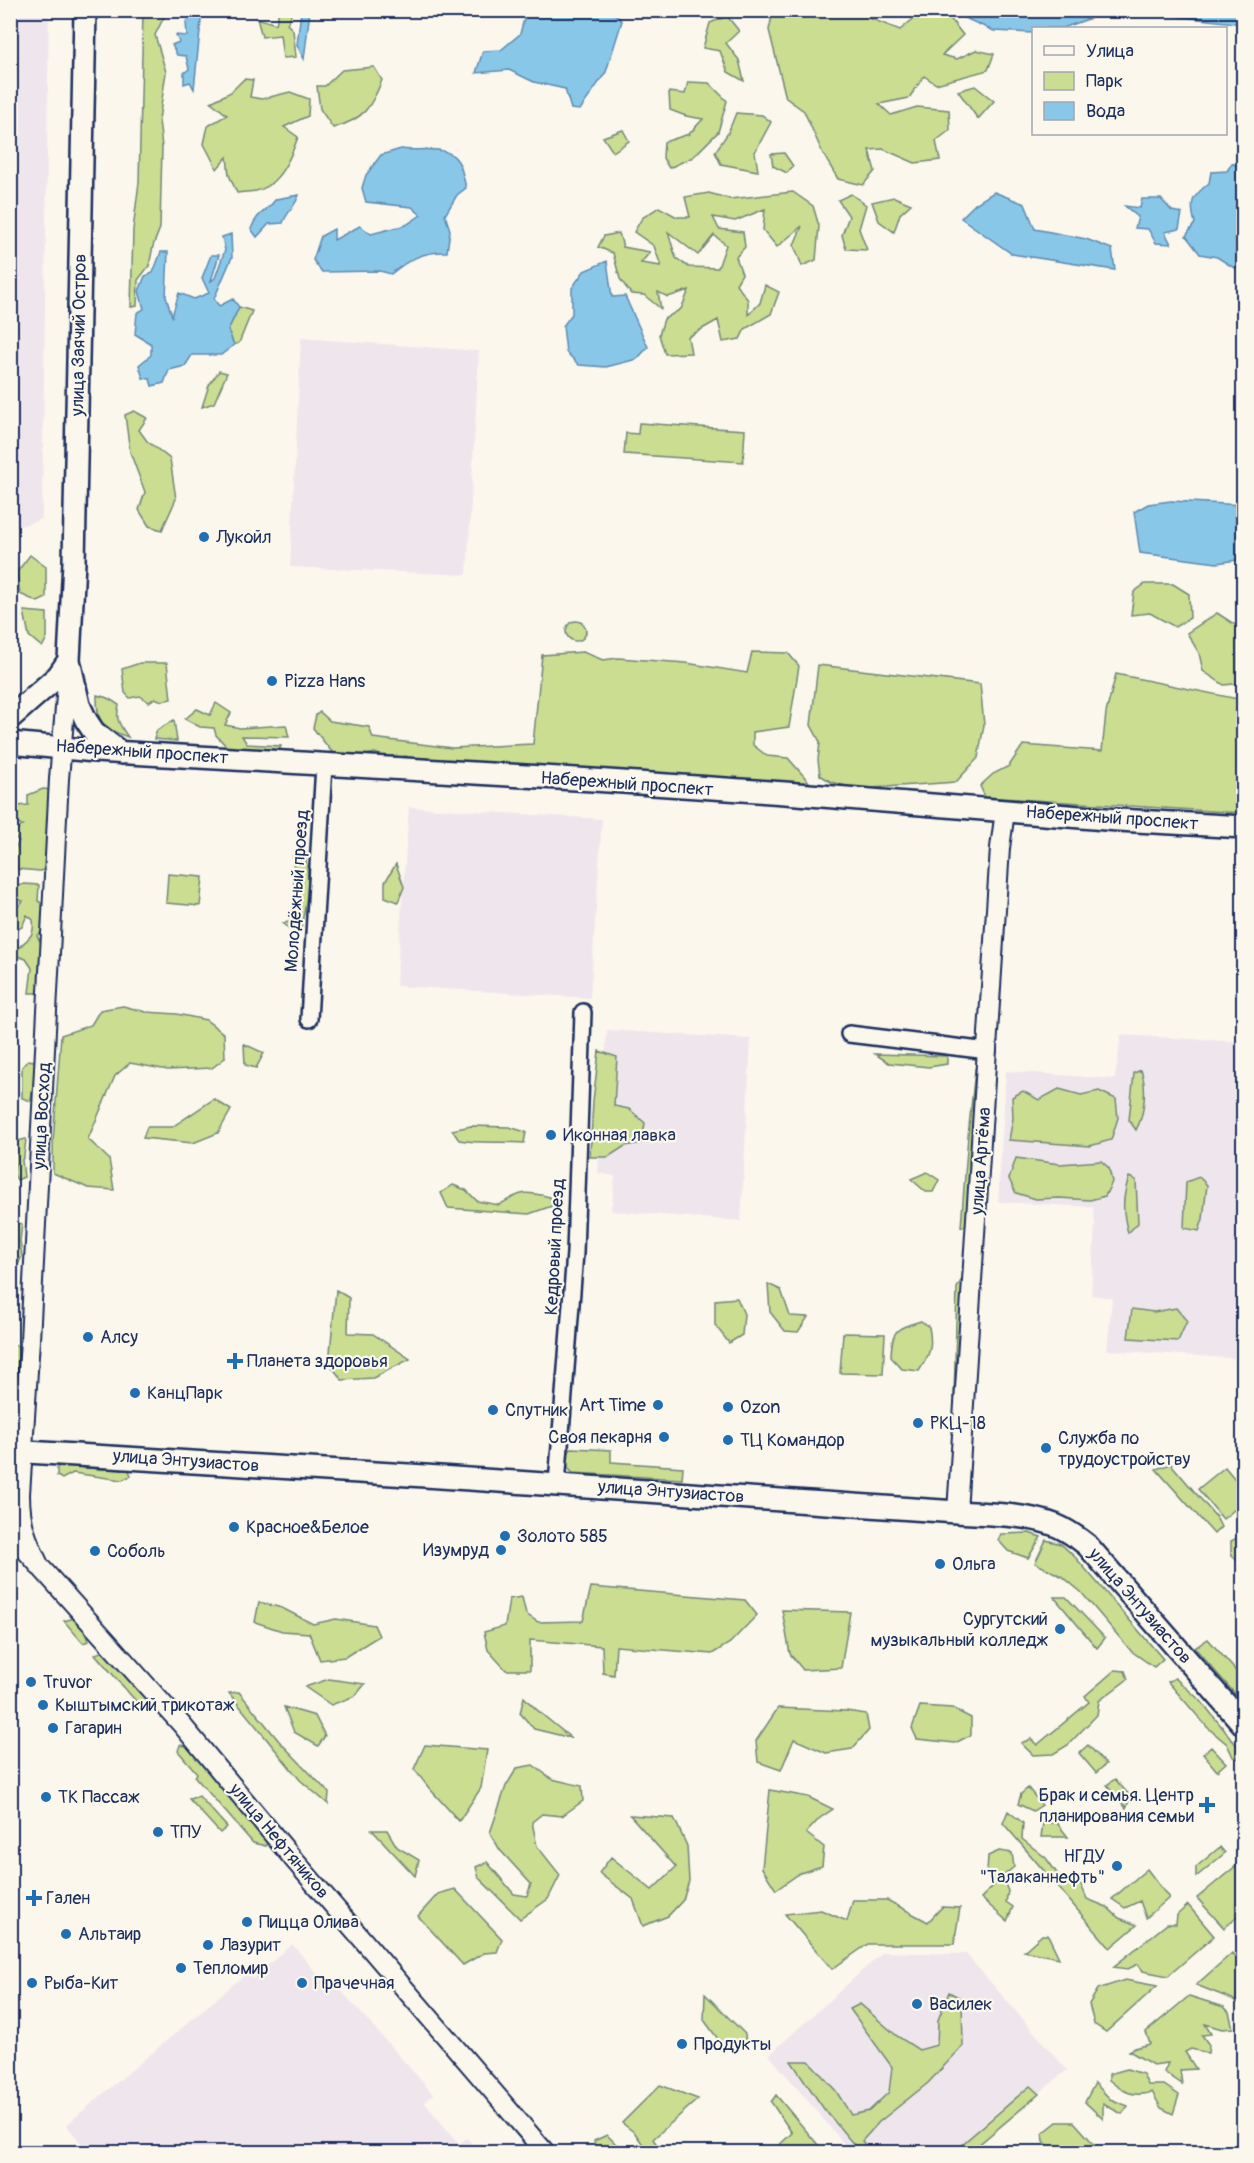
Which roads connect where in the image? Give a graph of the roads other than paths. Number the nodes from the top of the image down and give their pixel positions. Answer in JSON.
{"nodes":[{"id":1,"x":85,"y":10,"type":"edge"},
{"id":2,"x":69,"y":660,"type":"junction"},
{"id":3,"x":10,"y":718,"type":"edge"},
{"id":4,"x":10,"y":743,"type":"edge"},
{"id":5,"x":62,"y":747,"type":"junction"},
{"id":6,"x":122,"y":753,"type":"junction"},
{"id":7,"x":324,"y":765,"type":"junction"},
{"id":8,"x":1005,"y":811,"type":"junction"},
{"id":9,"x":1244,"y":827,"type":"edge"},
{"id":10,"x":583,"y":1011,"type":"dead end"},
{"id":11,"x":309,"y":1019,"type":"dead end"},
{"id":12,"x":849,"y":1034,"type":"dead end"},
{"id":13,"x":988,"y":1051,"type":"junction"},
{"id":14,"x":17,"y":1451,"type":"edge"},
{"id":15,"x":557,"y":1485,"type":"junction"},
{"id":16,"x":957,"y":1512,"type":"junction"},
{"id":17,"x":10,"y":1533,"type":"edge"},
{"id":18,"x":40,"y":1568,"type":"junction"},
{"id":19,"x":1244,"y":1725,"type":"edge"},
{"id":20,"x":545,"y":2152,"type":"edge"}],
"edges":[{"from":1,"to":2,"type":"main road","name":"улица Заячий Остров"},
{"from":2,"to":3,"type":"main road"},
{"from":2,"to":5,"type":"street","name":"улица Восход"},
{"from":2,"to":6,"type":"main road","name":"улица Заячий Остров"},
{"from":4,"to":5,"type":"main road","name":"Набережный проспект"},
{"from":5,"to":6,"type":"main road","name":"Набережный проспект"},
{"from":5,"to":14,"type":"street","name":"улица Восход"},
{"from":6,"to":7,"type":"main road","name":"Набережный проспект"},
{"from":7,"to":8,"type":"main road","name":"Набережный проспект"},
{"from":7,"to":11,"type":"street","name":"Молодёжный проезд"},
{"from":8,"to":9,"type":"main road","name":"Набережный проспект"},
{"from":8,"to":13,"type":"street","name":"улица Артёма"},
{"from":10,"to":15,"type":"street","name":"Кедровый проезд"},
{"from":12,"to":13,"type":"street"},
{"from":13,"to":16,"type":"street","name":"улица Артёма"},
{"from":14,"to":15,"type":"main road","name":"улица Энтузиастов"},
{"from":14,"to":18,"type":"street","name":"улица Восход"},
{"from":15,"to":16,"type":"main road","name":"улица Энтузиастов"},
{"from":16,"to":19,"type":"main road","name":"улица Энтузиастов"},
{"from":17,"to":18,"type":"street","name":"улица Нефтяников"},
{"from":18,"to":20,"type":"street","name":"улица Нефтяников"}]}
